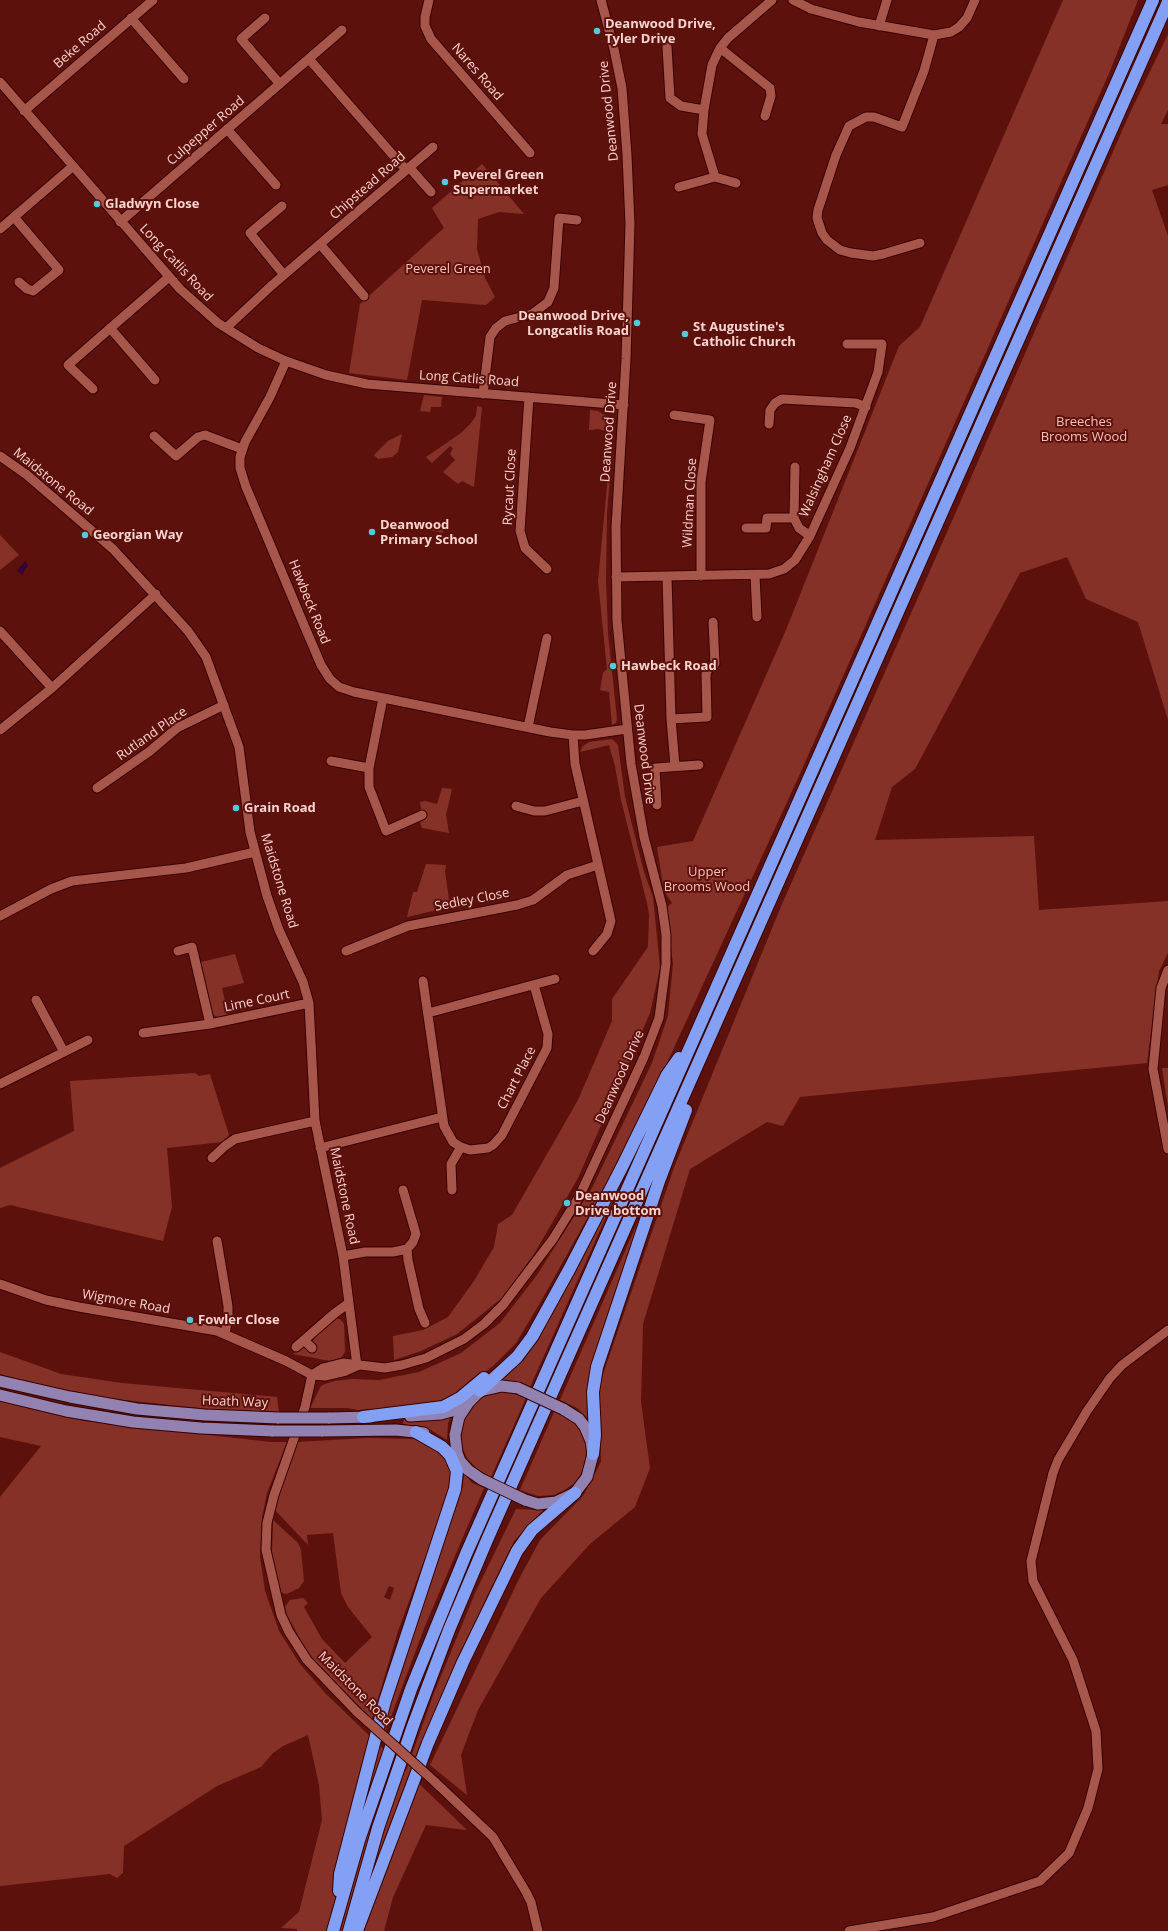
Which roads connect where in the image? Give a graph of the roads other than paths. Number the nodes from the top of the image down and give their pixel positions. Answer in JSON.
{"nodes":[{"id":1,"x":153,"y":0,"type":"edge"},
{"id":2,"x":428,"y":0,"type":"edge"},
{"id":3,"x":601,"y":0,"type":"edge"},
{"id":4,"x":772,"y":0,"type":"edge"},
{"id":5,"x":793,"y":0,"type":"edge"},
{"id":6,"x":887,"y":0,"type":"edge"},
{"id":7,"x":975,"y":0,"type":"edge"},
{"id":8,"x":1153,"y":0,"type":"edge"},
{"id":9,"x":1168,"y":2,"type":"edge"},
{"id":10,"x":132,"y":18,"type":"junction"},
{"id":11,"x":265,"y":18,"type":"dead end"},
{"id":12,"x":879,"y":26,"type":"junction"},
{"id":13,"x":342,"y":30,"type":"dead end"},
{"id":14,"x":934,"y":35,"type":"junction"},
{"id":15,"x":667,"y":47,"type":"dead end"},
{"id":16,"x":720,"y":48,"type":"junction"},
{"id":17,"x":309,"y":59,"type":"junction"},
{"id":18,"x":184,"y":79,"type":"dead end"},
{"id":19,"x":0,"y":82,"type":"edge"},
{"id":20,"x":280,"y":84,"type":"junction"},
{"id":21,"x":704,"y":110,"type":"junction"},
{"id":22,"x":24,"y":111,"type":"junction"},
{"id":23,"x":765,"y":116,"type":"dead end"},
{"id":24,"x":227,"y":129,"type":"junction"},
{"id":25,"x":433,"y":147,"type":"dead end"},
{"id":26,"x":530,"y":153,"type":"dead end"},
{"id":27,"x":72,"y":167,"type":"junction"},
{"id":28,"x":407,"y":169,"type":"junction"},
{"id":29,"x":715,"y":177,"type":"junction"},
{"id":30,"x":736,"y":183,"type":"dead end"},
{"id":31,"x":276,"y":185,"type":"dead end"},
{"id":32,"x":679,"y":188,"type":"dead end"},
{"id":33,"x":431,"y":192,"type":"dead end"},
{"id":34,"x":282,"y":206,"type":"dead end"},
{"id":35,"x":14,"y":216,"type":"junction"},
{"id":36,"x":577,"y":220,"type":"dead end"},
{"id":37,"x":120,"y":222,"type":"junction"},
{"id":38,"x":0,"y":229,"type":"edge"},
{"id":39,"x":920,"y":243,"type":"dead end"},
{"id":40,"x":320,"y":244,"type":"junction"},
{"id":41,"x":284,"y":275,"type":"junction"},
{"id":42,"x":169,"y":277,"type":"junction"},
{"id":43,"x":19,"y":282,"type":"dead end"},
{"id":44,"x":364,"y":296,"type":"dead end"},
{"id":45,"x":110,"y":328,"type":"junction"},
{"id":46,"x":226,"y":328,"type":"junction"},
{"id":47,"x":847,"y":344,"type":"dead end"},
{"id":48,"x":286,"y":361,"type":"junction"},
{"id":49,"x":156,"y":380,"type":"dead end"},
{"id":50,"x":93,"y":390,"type":"dead end"},
{"id":51,"x":483,"y":394,"type":"junction"},
{"id":52,"x":529,"y":397,"type":"junction"},
{"id":53,"x":624,"y":405,"type":"junction"},
{"id":54,"x":866,"y":406,"type":"junction"},
{"id":55,"x":674,"y":415,"type":"dead end"},
{"id":56,"x":769,"y":424,"type":"dead end"},
{"id":57,"x":154,"y":436,"type":"dead end"},
{"id":58,"x":242,"y":449,"type":"junction"},
{"id":59,"x":0,"y":456,"type":"edge"},
{"id":60,"x":795,"y":467,"type":"dead end"},
{"id":61,"x":794,"y":518,"type":"junction"},
{"id":62,"x":746,"y":528,"type":"dead end"},
{"id":63,"x":810,"y":536,"type":"junction"},
{"id":64,"x":547,"y":569,"type":"dead end"},
{"id":65,"x":755,"y":574,"type":"junction"},
{"id":66,"x":702,"y":576,"type":"junction"},
{"id":67,"x":616,"y":577,"type":"junction"},
{"id":68,"x":667,"y":577,"type":"junction"},
{"id":69,"x":156,"y":594,"type":"junction"},
{"id":70,"x":757,"y":617,"type":"dead end"},
{"id":71,"x":713,"y":622,"type":"dead end"},
{"id":72,"x":0,"y":631,"type":"edge"},
{"id":73,"x":547,"y":638,"type":"dead end"},
{"id":74,"x":52,"y":688,"type":"junction"},
{"id":75,"x":383,"y":698,"type":"junction"},
{"id":76,"x":224,"y":705,"type":"junction"},
{"id":77,"x":671,"y":719,"type":"junction"},
{"id":78,"x":528,"y":727,"type":"junction"},
{"id":79,"x":627,"y":729,"type":"junction"},
{"id":80,"x":0,"y":730,"type":"edge"},
{"id":81,"x":573,"y":735,"type":"junction"},
{"id":82,"x":331,"y":761,"type":"dead end"},
{"id":83,"x":699,"y":765,"type":"dead end"},
{"id":84,"x":675,"y":766,"type":"junction"},
{"id":85,"x":369,"y":768,"type":"junction"},
{"id":86,"x":96,"y":788,"type":"dead end"},
{"id":87,"x":583,"y":801,"type":"junction"},
{"id":88,"x":656,"y":804,"type":"dead end"},
{"id":89,"x":516,"y":806,"type":"dead end"},
{"id":90,"x":422,"y":815,"type":"dead end"},
{"id":91,"x":255,"y":852,"type":"junction"},
{"id":92,"x":598,"y":866,"type":"junction"},
{"id":93,"x":0,"y":916,"type":"edge"},
{"id":94,"x":178,"y":951,"type":"dead end"},
{"id":95,"x":346,"y":951,"type":"dead end"},
{"id":96,"x":593,"y":951,"type":"dead end"},
{"id":97,"x":1168,"y":970,"type":"edge"},
{"id":98,"x":555,"y":979,"type":"dead end"},
{"id":99,"x":423,"y":980,"type":"dead end"},
{"id":100,"x":534,"y":985,"type":"junction"},
{"id":101,"x":36,"y":1000,"type":"dead end"},
{"id":102,"x":309,"y":1003,"type":"junction"},
{"id":103,"x":428,"y":1013,"type":"junction"},
{"id":104,"x":210,"y":1024,"type":"junction"},
{"id":105,"x":143,"y":1033,"type":"dead end"},
{"id":106,"x":694,"y":1038,"type":"junction"},
{"id":107,"x":88,"y":1040,"type":"dead end"},
{"id":108,"x":64,"y":1052,"type":"junction"},
{"id":109,"x":693,"y":1076,"type":"junction"},
{"id":110,"x":0,"y":1084,"type":"edge"},
{"id":111,"x":442,"y":1118,"type":"junction"},
{"id":112,"x":315,"y":1121,"type":"junction"},
{"id":113,"x":461,"y":1147,"type":"junction"},
{"id":114,"x":320,"y":1148,"type":"junction"},
{"id":115,"x":1168,"y":1149,"type":"edge"},
{"id":116,"x":212,"y":1158,"type":"dead end"},
{"id":117,"x":403,"y":1190,"type":"dead end"},
{"id":118,"x":452,"y":1190,"type":"dead end"},
{"id":119,"x":217,"y":1241,"type":"dead end"},
{"id":120,"x":407,"y":1249,"type":"junction"},
{"id":121,"x":343,"y":1256,"type":"junction"},
{"id":122,"x":0,"y":1284,"type":"edge"},
{"id":123,"x":349,"y":1303,"type":"junction"},
{"id":124,"x":549,"y":1306,"type":"junction"},
{"id":125,"x":425,"y":1323,"type":"dead end"},
{"id":126,"x":1168,"y":1330,"type":"edge"},
{"id":127,"x":225,"y":1333,"type":"junction"},
{"id":128,"x":304,"y":1340,"type":"junction"},
{"id":129,"x":296,"y":1347,"type":"dead end"},
{"id":130,"x":312,"y":1348,"type":"dead end"},
{"id":131,"x":357,"y":1366,"type":"junction"},
{"id":132,"x":312,"y":1376,"type":"junction"},
{"id":133,"x":0,"y":1380,"type":"edge"},
{"id":134,"x":480,"y":1391,"type":"junction"},
{"id":135,"x":0,"y":1395,"type":"edge"},
{"id":136,"x":469,"y":1402,"type":"junction"},
{"id":137,"x":363,"y":1417,"type":"junction"},
{"id":138,"x":416,"y":1432,"type":"junction"},
{"id":139,"x":593,"y":1454,"type":"junction"},
{"id":140,"x":459,"y":1457,"type":"junction"},
{"id":141,"x":575,"y":1493,"type":"junction"},
{"id":142,"x":451,"y":1502,"type":"junction"},
{"id":143,"x":372,"y":1891,"type":"junction"},
{"id":144,"x":339,"y":1909,"type":"junction"},
{"id":145,"x":333,"y":1931,"type":"edge"},
{"id":146,"x":349,"y":1931,"type":"edge"},
{"id":147,"x":357,"y":1931,"type":"edge"},
{"id":148,"x":362,"y":1931,"type":"edge"},
{"id":149,"x":538,"y":1931,"type":"edge"},
{"id":150,"x":849,"y":1931,"type":"edge"}],
"edges":[{"from":1,"to":10,"type":"street","name":"Beke Road"},
{"from":2,"to":26,"type":"street","name":"Nares Road"},
{"from":3,"to":53,"type":"street","name":"Deanwood Drive"},
{"from":4,"to":16,"type":"street"},
{"from":5,"to":12,"type":"street"},
{"from":6,"to":12,"type":"street"},
{"from":7,"to":14,"type":"street"},
{"from":8,"to":106,"type":"highway"},
{"from":9,"to":109,"type":"highway"},
{"from":10,"to":18,"type":"street"},
{"from":10,"to":22,"type":"street","name":"Beke Road"},
{"from":11,"to":20,"type":"street"},
{"from":12,"to":14,"type":"street"},
{"from":13,"to":17,"type":"street","name":"Culpepper Road"},
{"from":14,"to":39,"type":"street"},
{"from":15,"to":21,"type":"street"},
{"from":16,"to":21,"type":"street"},
{"from":16,"to":23,"type":"street"},
{"from":17,"to":20,"type":"street","name":"Culpepper Road"},
{"from":17,"to":28,"type":"street"},
{"from":19,"to":22,"type":"street","name":"Long Catlis Road"},
{"from":20,"to":24,"type":"street","name":"Culpepper Road"},
{"from":21,"to":29,"type":"street"},
{"from":22,"to":27,"type":"street","name":"Long Catlis Road"},
{"from":24,"to":31,"type":"street"},
{"from":24,"to":37,"type":"street","name":"Culpepper Road"},
{"from":25,"to":28,"type":"street","name":"Chipstead Road"},
{"from":27,"to":35,"type":"street"},
{"from":27,"to":37,"type":"street","name":"Long Catlis Road"},
{"from":28,"to":33,"type":"street"},
{"from":28,"to":40,"type":"street","name":"Chipstead Road"},
{"from":29,"to":30,"type":"street"},
{"from":29,"to":32,"type":"street"},
{"from":34,"to":41,"type":"street"},
{"from":35,"to":38,"type":"street"},
{"from":35,"to":43,"type":"street"},
{"from":36,"to":51,"type":"street"},
{"from":37,"to":42,"type":"street","name":"Long Catlis Road"},
{"from":40,"to":41,"type":"street","name":"Chipstead Road"},
{"from":40,"to":44,"type":"street"},
{"from":41,"to":46,"type":"street","name":"Chipstead Road"},
{"from":42,"to":45,"type":"street"},
{"from":42,"to":46,"type":"street","name":"Long Catlis Road"},
{"from":45,"to":49,"type":"street"},
{"from":45,"to":50,"type":"street"},
{"from":46,"to":48,"type":"street","name":"Long Catlis Road"},
{"from":47,"to":54,"type":"street","name":"Walsingham Close"},
{"from":48,"to":51,"type":"street","name":"Long Catlis Road"},
{"from":48,"to":58,"type":"street","name":"Hawbeck Road"},
{"from":51,"to":52,"type":"street","name":"Long Catlis Road"},
{"from":52,"to":53,"type":"street","name":"Long Catlis Road"},
{"from":52,"to":64,"type":"street","name":"Rycaut Close"},
{"from":53,"to":67,"type":"street","name":"Deanwood Drive"},
{"from":54,"to":56,"type":"street","name":"Walsingham Close"},
{"from":54,"to":63,"type":"street","name":"Walsingham Close"},
{"from":55,"to":66,"type":"street","name":"Wildman Close"},
{"from":57,"to":58,"type":"street"},
{"from":58,"to":75,"type":"street","name":"Hawbeck Road"},
{"from":59,"to":69,"type":"street","name":"Maidstone Road"},
{"from":60,"to":61,"type":"street","name":"Walsingham Close"},
{"from":61,"to":62,"type":"street","name":"Walsingham Close"},
{"from":61,"to":63,"type":"street","name":"Walsingham Close"},
{"from":63,"to":65,"type":"street","name":"Walsingham Close"},
{"from":65,"to":66,"type":"street","name":"Walsingham Close"},
{"from":65,"to":70,"type":"street"},
{"from":66,"to":68,"type":"street","name":"Walsingham Close"},
{"from":67,"to":68,"type":"street","name":"Walsingham Close"},
{"from":67,"to":79,"type":"street","name":"Deanwood Drive"},
{"from":68,"to":77,"type":"street"},
{"from":69,"to":74,"type":"street"},
{"from":69,"to":76,"type":"street","name":"Maidstone Road"},
{"from":71,"to":77,"type":"street"},
{"from":72,"to":74,"type":"street"},
{"from":73,"to":78,"type":"street"},
{"from":74,"to":80,"type":"street"},
{"from":75,"to":78,"type":"street","name":"Hawbeck Road"},
{"from":75,"to":85,"type":"street"},
{"from":76,"to":86,"type":"street","name":"Rutland Place"},
{"from":76,"to":91,"type":"street","name":"Maidstone Road"},
{"from":77,"to":84,"type":"street"},
{"from":78,"to":81,"type":"street","name":"Hawbeck Road"},
{"from":79,"to":81,"type":"street","name":"Hawbeck Road"},
{"from":79,"to":131,"type":"street","name":"Deanwood Drive"},
{"from":81,"to":87,"type":"street"},
{"from":82,"to":85,"type":"street"},
{"from":83,"to":84,"type":"street"},
{"from":84,"to":88,"type":"street"},
{"from":85,"to":90,"type":"street"},
{"from":87,"to":89,"type":"street"},
{"from":87,"to":92,"type":"street"},
{"from":91,"to":93,"type":"street"},
{"from":91,"to":102,"type":"street","name":"Maidstone Road"},
{"from":92,"to":95,"type":"street","name":"Sedley Close"},
{"from":92,"to":96,"type":"street"},
{"from":94,"to":104,"type":"street","name":"Lime Court"},
{"from":97,"to":115,"type":"street"},
{"from":98,"to":100,"type":"street"},
{"from":99,"to":103,"type":"street"},
{"from":100,"to":103,"type":"street"},
{"from":100,"to":113,"type":"street","name":"Chart Place"},
{"from":101,"to":108,"type":"street"},
{"from":102,"to":104,"type":"street","name":"Lime Court"},
{"from":102,"to":112,"type":"street","name":"Maidstone Road"},
{"from":103,"to":111,"type":"street"},
{"from":104,"to":105,"type":"street","name":"Lime Court"},
{"from":106,"to":124,"type":"highway"},
{"from":106,"to":144,"type":"highway"},
{"from":107,"to":108,"type":"street"},
{"from":108,"to":110,"type":"street"},
{"from":109,"to":139,"type":"highway"},
{"from":109,"to":146,"type":"highway"},
{"from":111,"to":113,"type":"street"},
{"from":111,"to":114,"type":"street"},
{"from":112,"to":114,"type":"street","name":"Maidstone Road"},
{"from":112,"to":116,"type":"street"},
{"from":113,"to":118,"type":"street"},
{"from":114,"to":121,"type":"street","name":"Maidstone Road"},
{"from":117,"to":120,"type":"street"},
{"from":119,"to":127,"type":"street"},
{"from":120,"to":121,"type":"street"},
{"from":120,"to":125,"type":"street"},
{"from":121,"to":123,"type":"street","name":"Maidstone Road"},
{"from":122,"to":127,"type":"street","name":"Wigmore Road"},
{"from":123,"to":128,"type":"street"},
{"from":123,"to":131,"type":"street","name":"Maidstone Road"},
{"from":124,"to":134,"type":"highway"},
{"from":124,"to":137,"type":"highway"},
{"from":126,"to":150,"type":"street"},
{"from":127,"to":132,"type":"street","name":"Wigmore Road"},
{"from":128,"to":129,"type":"street"},
{"from":128,"to":130,"type":"street"},
{"from":131,"to":132,"type":"street","name":"Deanwood Drive"},
{"from":132,"to":149,"type":"street","name":"Maidstone Road","bridge":true},
{"from":133,"to":137,"type":"main road","name":"Hoath Way","bridge":true},
{"from":134,"to":136,"type":"main road"},
{"from":134,"to":139,"type":"main road","bridge":true},
{"from":135,"to":138,"type":"main road","bridge":true},
{"from":136,"to":137,"type":"main road","name":"Hoath Way"},
{"from":136,"to":140,"type":"main road"},
{"from":138,"to":140,"type":"main road"},
{"from":138,"to":142,"type":"highway"},
{"from":139,"to":141,"type":"main road"},
{"from":140,"to":141,"type":"main road","bridge":true},
{"from":140,"to":142,"type":"highway"},
{"from":141,"to":143,"type":"highway"},
{"from":142,"to":144,"type":"highway"},
{"from":143,"to":147,"type":"highway"},
{"from":143,"to":148,"type":"highway"},
{"from":144,"to":145,"type":"highway"}]}
